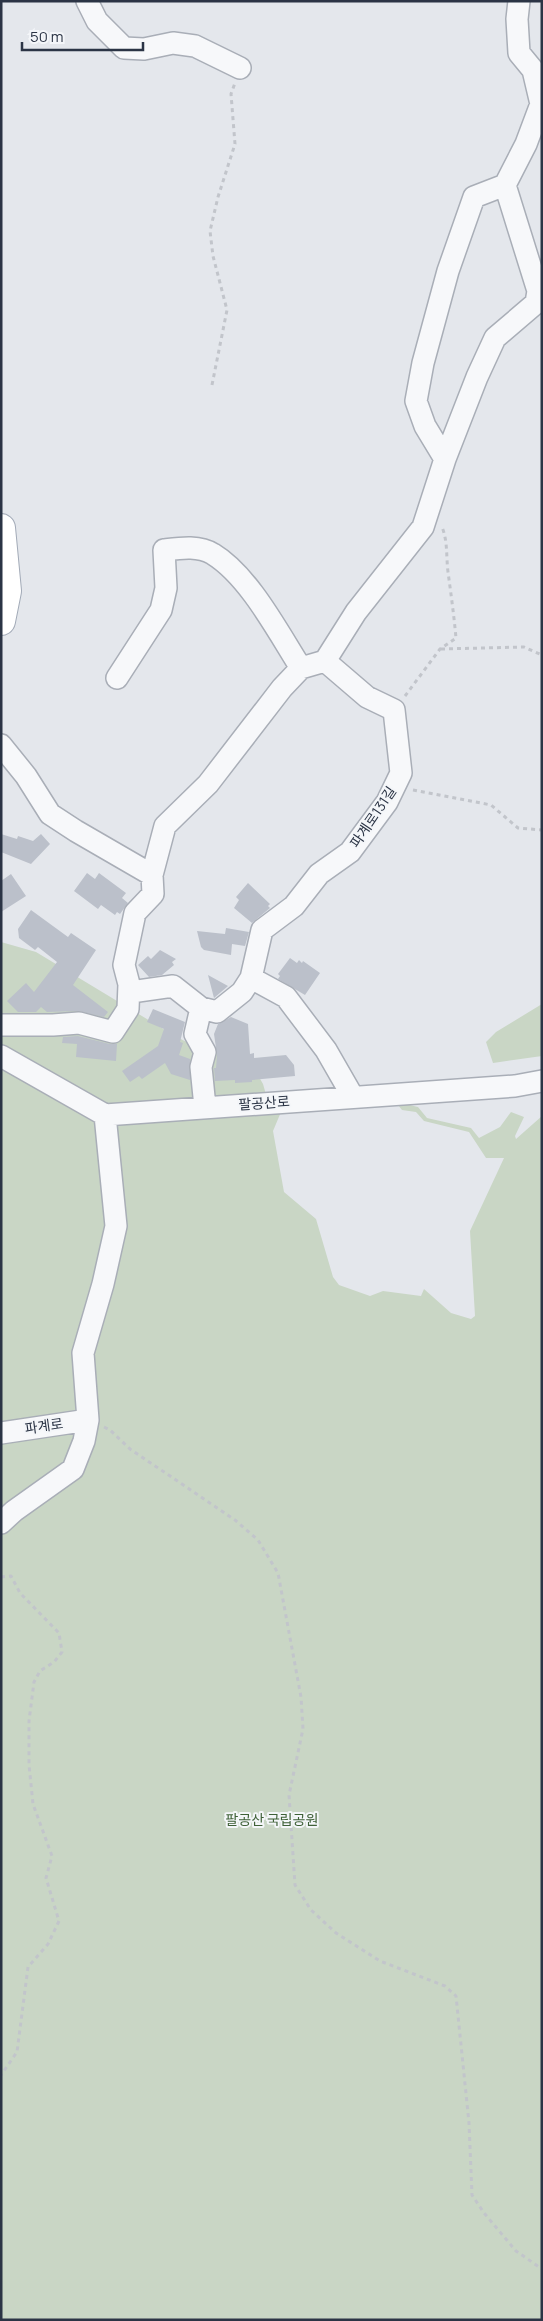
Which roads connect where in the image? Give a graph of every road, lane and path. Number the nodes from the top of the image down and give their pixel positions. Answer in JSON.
{"nodes":[{"id":1,"x":87,"y":1,"type":"edge"},
{"id":2,"x":519,"y":1,"type":"edge"},
{"id":3,"x":240,"y":68,"type":"joint"},
{"id":4,"x":506,"y":185,"type":"junction"},
{"id":5,"x":212,"y":385,"type":"dead end"},
{"id":6,"x":445,"y":459,"type":"junction"},
{"id":7,"x":431,"y":503,"type":"junction"},
{"id":8,"x":1,"y":528,"type":"edge"},
{"id":9,"x":1,"y":621,"type":"edge"},
{"id":10,"x":440,"y":649,"type":"junction"},
{"id":11,"x":542,"y":655,"type":"edge"},
{"id":12,"x":325,"y":661,"type":"junction"},
{"id":13,"x":301,"y":668,"type":"junction"},
{"id":14,"x":117,"y":678,"type":"dead end"},
{"id":15,"x":394,"y":710,"type":"junction"},
{"id":16,"x":1,"y":745,"type":"edge"},
{"id":17,"x":395,"y":786,"type":"junction"},
{"id":18,"x":542,"y":830,"type":"edge"},
{"id":19,"x":152,"y":875,"type":"junction"},
{"id":20,"x":251,"y":978,"type":"junction"},
{"id":21,"x":129,"y":984,"type":"junction"},
{"id":22,"x":201,"y":1008,"type":"junction"},
{"id":23,"x":1,"y":1025,"type":"edge"},
{"id":24,"x":1,"y":1056,"type":"edge"},
{"id":25,"x":542,"y":1081,"type":"edge"},
{"id":26,"x":353,"y":1097,"type":"junction"},
{"id":27,"x":205,"y":1107,"type":"junction"},
{"id":28,"x":105,"y":1115,"type":"junction"},
{"id":29,"x":88,"y":1420,"type":"junction"},
{"id":30,"x":1,"y":1433,"type":"edge"},
{"id":31,"x":1,"y":1523,"type":"edge"},
{"id":32,"x":1,"y":1577,"type":"edge"},
{"id":33,"x":1,"y":2075,"type":"edge"},
{"id":34,"x":542,"y":2269,"type":"edge"}],
"edges":[{"from":1,"to":3,"type":"street"},
{"from":2,"to":4,"type":"street"},
{"from":3,"to":5,"type":"path"},
{"from":4,"to":6,"type":"street"},
{"from":4,"to":6,"type":"street"},
{"from":6,"to":7,"type":"street"},
{"from":7,"to":10,"type":"path"},
{"from":7,"to":12,"type":"street"},
{"from":8,"to":9,"type":"main road"},
{"from":10,"to":11,"type":"path"},
{"from":10,"to":15,"type":"path"},
{"from":12,"to":13,"type":"street"},
{"from":12,"to":15,"type":"street"},
{"from":13,"to":14,"type":"street"},
{"from":13,"to":19,"type":"street"},
{"from":15,"to":17,"type":"street","name":"파계로131길"},
{"from":16,"to":19,"type":"street"},
{"from":17,"to":18,"type":"path"},
{"from":17,"to":20,"type":"street","name":"파계로131길"},
{"from":19,"to":21,"type":"street"},
{"from":20,"to":22,"type":"street","name":"파계로131길"},
{"from":20,"to":26,"type":"street"},
{"from":21,"to":22,"type":"street"},
{"from":21,"to":23,"type":"street"},
{"from":22,"to":27,"type":"street"},
{"from":24,"to":28,"type":"street"},
{"from":25,"to":26,"type":"street","name":"팔공산로"},
{"from":26,"to":27,"type":"street","name":"팔공산로"},
{"from":27,"to":28,"type":"street","name":"팔공산로"},
{"from":28,"to":29,"type":"street"},
{"from":29,"to":30,"type":"street","name":"파계로"},
{"from":29,"to":31,"type":"street"},
{"from":29,"to":34,"type":"path"},
{"from":32,"to":33,"type":"path"}]}
